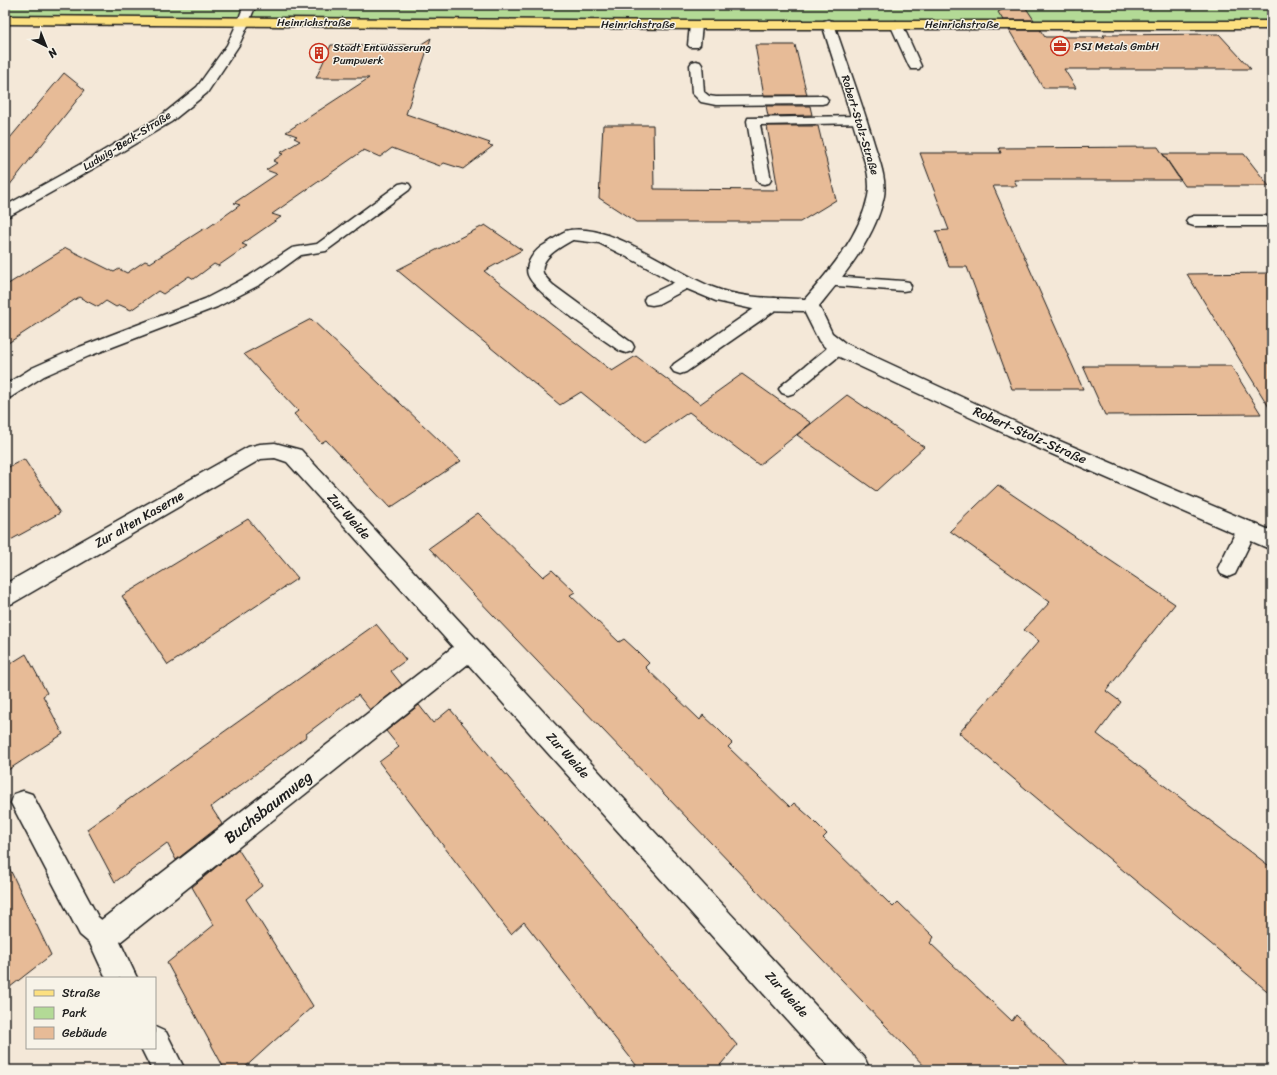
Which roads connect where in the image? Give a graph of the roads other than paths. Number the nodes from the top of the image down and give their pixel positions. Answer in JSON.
{"nodes":[{"id":1,"x":250,"y":5,"type":"edge"},
{"id":2,"x":5,"y":20,"type":"edge"},
{"id":3,"x":244,"y":22,"type":"junction"},
{"id":4,"x":828,"y":24,"type":"junction"},
{"id":5,"x":896,"y":24,"type":"junction"},
{"id":6,"x":696,"y":25,"type":"junction"},
{"id":7,"x":1272,"y":25,"type":"edge"},
{"id":8,"x":694,"y":45,"type":"dead end"},
{"id":9,"x":696,"y":65,"type":"dead end"},
{"id":10,"x":915,"y":66,"type":"dead end"},
{"id":11,"x":822,"y":100,"type":"dead end"},
{"id":12,"x":860,"y":120,"type":"junction"},
{"id":13,"x":764,"y":180,"type":"dead end"},
{"id":14,"x":404,"y":187,"type":"dead end"},
{"id":15,"x":5,"y":212,"type":"edge"},
{"id":16,"x":1194,"y":221,"type":"dead end"},
{"id":17,"x":1272,"y":221,"type":"edge"},
{"id":18,"x":570,"y":235,"type":"joint"},
{"id":19,"x":830,"y":281,"type":"junction"},
{"id":20,"x":686,"y":282,"type":"junction"},
{"id":21,"x":903,"y":286,"type":"dead end"},
{"id":22,"x":652,"y":300,"type":"dead end"},
{"id":23,"x":774,"y":303,"type":"junction"},
{"id":24,"x":810,"y":305,"type":"junction"},
{"id":25,"x":626,"y":347,"type":"dead end"},
{"id":26,"x":838,"y":348,"type":"junction"},
{"id":27,"x":680,"y":368,"type":"dead end"},
{"id":28,"x":788,"y":389,"type":"dead end"},
{"id":29,"x":5,"y":393,"type":"edge"},
{"id":30,"x":275,"y":450,"type":"joint"},
{"id":31,"x":1248,"y":529,"type":"junction"},
{"id":32,"x":1272,"y":541,"type":"edge"},
{"id":33,"x":1228,"y":568,"type":"dead end"},
{"id":34,"x":5,"y":596,"type":"edge"},
{"id":35,"x":470,"y":648,"type":"junction"},
{"id":36,"x":23,"y":802,"type":"dead end"},
{"id":37,"x":102,"y":937,"type":"junction"},
{"id":38,"x":122,"y":977,"type":"edge"},
{"id":39,"x":156,"y":1045,"type":"edge"},
{"id":40,"x":169,"y":1070,"type":"edge"},
{"id":41,"x":854,"y":1070,"type":"edge"}],
"edges":[{"from":1,"to":3,"type":"street","name":"Ludwig-Beck-Straße"},
{"from":2,"to":3,"type":"main road","name":"Heinrichstraße"},
{"from":3,"to":6,"type":"main road","name":"Heinrichstraße"},
{"from":3,"to":15,"type":"street","name":"Ludwig-Beck-Straße"},
{"from":4,"to":5,"type":"main road","name":"Heinrichstraße"},
{"from":4,"to":6,"type":"main road","name":"Heinrichstraße"},
{"from":4,"to":12,"type":"street","name":"Robert-Stolz-Straße"},
{"from":5,"to":7,"type":"main road","name":"Heinrichstraße"},
{"from":5,"to":10,"type":"lane"},
{"from":6,"to":8,"type":"lane"},
{"from":9,"to":11,"type":"lane"},
{"from":12,"to":13,"type":"lane"},
{"from":12,"to":19,"type":"street","name":"Robert-Stolz-Straße"},
{"from":14,"to":29,"type":"lane"},
{"from":16,"to":17,"type":"street"},
{"from":18,"to":20,"type":"street"},
{"from":18,"to":25,"type":"lane"},
{"from":19,"to":21,"type":"lane"},
{"from":19,"to":24,"type":"street","name":"Robert-Stolz-Straße"},
{"from":20,"to":22,"type":"lane"},
{"from":20,"to":23,"type":"street"},
{"from":23,"to":24,"type":"street"},
{"from":23,"to":27,"type":"lane"},
{"from":24,"to":26,"type":"street","name":"Robert-Stolz-Straße"},
{"from":26,"to":28,"type":"lane"},
{"from":26,"to":31,"type":"street","name":"Robert-Stolz-Straße"},
{"from":30,"to":34,"type":"street","name":"Zur alten Kaserne"},
{"from":30,"to":35,"type":"street","name":"Zur Weide"},
{"from":31,"to":32,"type":"street","name":"Robert-Stolz-Straße"},
{"from":31,"to":33,"type":"lane"},
{"from":35,"to":37,"type":"street","name":"Buchsbaumweg"},
{"from":35,"to":41,"type":"street","name":"Zur Weide"},
{"from":36,"to":37,"type":"lane"},
{"from":37,"to":38,"type":"street"},
{"from":39,"to":40,"type":"street"}]}
